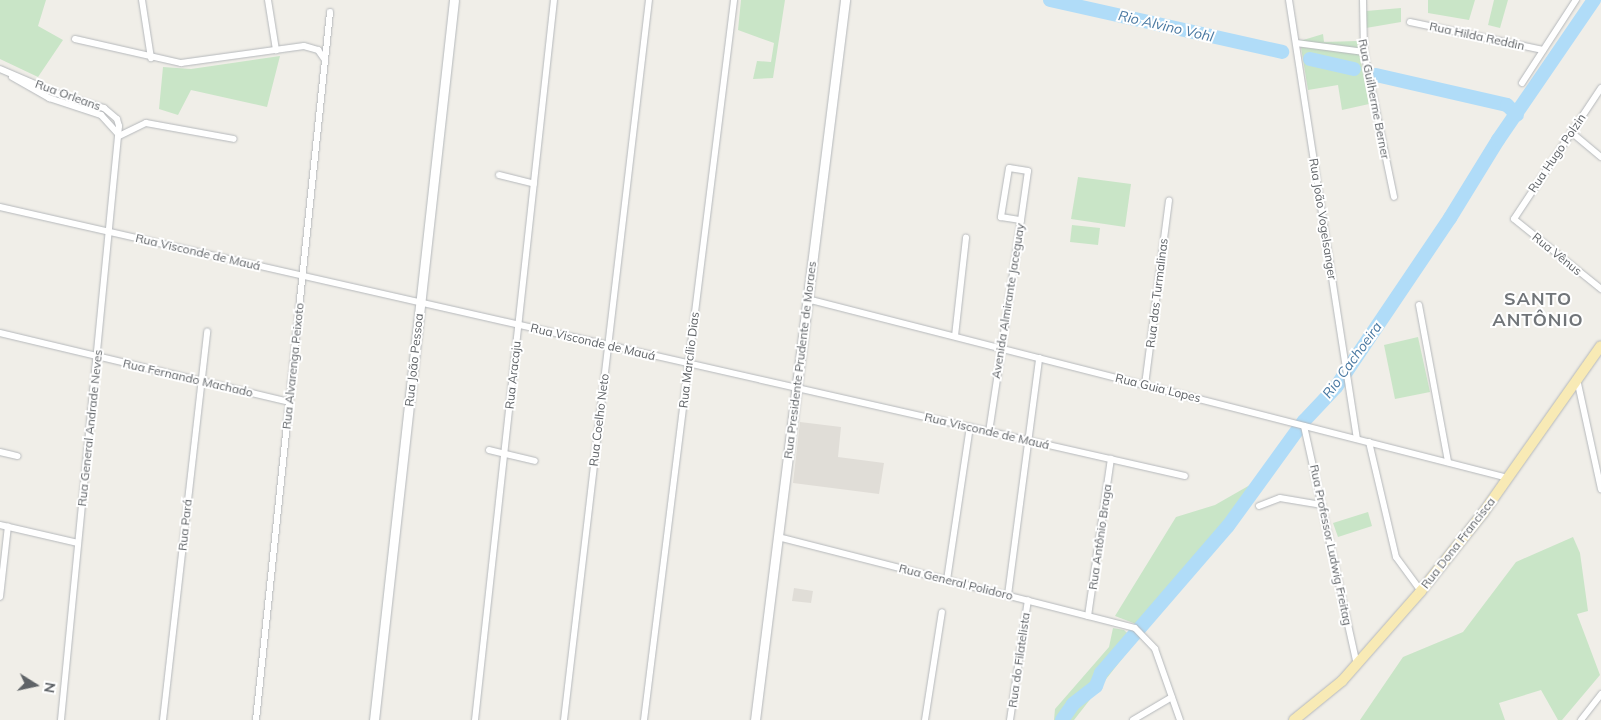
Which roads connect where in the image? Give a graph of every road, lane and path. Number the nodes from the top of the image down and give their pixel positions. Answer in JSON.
{"nodes":[{"id":1,"x":142,"y":0,"type":"edge"},
{"id":2,"x":268,"y":0,"type":"edge"},
{"id":3,"x":454,"y":0,"type":"edge"},
{"id":4,"x":554,"y":0,"type":"edge"},
{"id":5,"x":650,"y":0,"type":"edge"},
{"id":6,"x":734,"y":0,"type":"edge"},
{"id":7,"x":845,"y":0,"type":"edge"},
{"id":8,"x":1289,"y":0,"type":"edge"},
{"id":9,"x":1363,"y":0,"type":"edge"},
{"id":10,"x":1576,"y":0,"type":"edge"},
{"id":11,"x":330,"y":12,"type":"dead end"},
{"id":12,"x":1410,"y":22,"type":"dead end"},
{"id":13,"x":76,"y":39,"type":"dead end"},
{"id":14,"x":1296,"y":43,"type":"junction"},
{"id":15,"x":276,"y":50,"type":"junction"},
{"id":16,"x":1543,"y":50,"type":"junction"},
{"id":17,"x":1364,"y":52,"type":"junction"},
{"id":18,"x":151,"y":58,"type":"junction"},
{"id":19,"x":325,"y":60,"type":"junction"},
{"id":20,"x":0,"y":69,"type":"edge"},
{"id":21,"x":1522,"y":83,"type":"dead end"},
{"id":22,"x":1601,"y":88,"type":"edge"},
{"id":23,"x":1571,"y":132,"type":"junction"},
{"id":24,"x":120,"y":136,"type":"junction"},
{"id":25,"x":234,"y":139,"type":"dead end"},
{"id":26,"x":1601,"y":157,"type":"edge"},
{"id":27,"x":499,"y":176,"type":"dead end"},
{"id":28,"x":534,"y":184,"type":"junction"},
{"id":29,"x":1394,"y":197,"type":"dead end"},
{"id":30,"x":1169,"y":201,"type":"dead end"},
{"id":31,"x":0,"y":207,"type":"edge"},
{"id":32,"x":1514,"y":219,"type":"joint"},
{"id":33,"x":1021,"y":220,"type":"junction"},
{"id":34,"x":110,"y":232,"type":"junction"},
{"id":35,"x":966,"y":238,"type":"dead end"},
{"id":36,"x":302,"y":276,"type":"junction"},
{"id":37,"x":1601,"y":289,"type":"edge"},
{"id":38,"x":807,"y":299,"type":"junction"},
{"id":39,"x":420,"y":302,"type":"junction"},
{"id":40,"x":1419,"y":305,"type":"dead end"},
{"id":41,"x":518,"y":325,"type":"junction"},
{"id":42,"x":207,"y":331,"type":"dead end"},
{"id":43,"x":0,"y":333,"type":"edge"},
{"id":44,"x":955,"y":336,"type":"junction"},
{"id":45,"x":608,"y":345,"type":"junction"},
{"id":46,"x":1601,"y":346,"type":"edge"},
{"id":47,"x":1001,"y":348,"type":"junction"},
{"id":48,"x":97,"y":356,"type":"junction"},
{"id":49,"x":1039,"y":358,"type":"junction"},
{"id":50,"x":688,"y":363,"type":"junction"},
{"id":51,"x":1577,"y":379,"type":"junction"},
{"id":52,"x":201,"y":381,"type":"junction"},
{"id":53,"x":1145,"y":385,"type":"junction"},
{"id":54,"x":796,"y":388,"type":"junction"},
{"id":55,"x":289,"y":402,"type":"junction"},
{"id":56,"x":1301,"y":425,"type":"junction"},
{"id":57,"x":970,"y":427,"type":"junction"},
{"id":58,"x":989,"y":432,"type":"junction"},
{"id":59,"x":1357,"y":439,"type":"junction"},
{"id":60,"x":1028,"y":441,"type":"junction"},
{"id":61,"x":1369,"y":442,"type":"junction"},
{"id":62,"x":489,"y":450,"type":"dead end"},
{"id":63,"x":0,"y":452,"type":"edge"},
{"id":64,"x":504,"y":454,"type":"junction"},
{"id":65,"x":18,"y":456,"type":"dead end"},
{"id":66,"x":1111,"y":459,"type":"junction"},
{"id":67,"x":535,"y":461,"type":"dead end"},
{"id":68,"x":1448,"y":462,"type":"junction"},
{"id":69,"x":1185,"y":476,"type":"dead end"},
{"id":70,"x":1508,"y":478,"type":"junction"},
{"id":71,"x":1601,"y":489,"type":"edge"},
{"id":72,"x":1322,"y":505,"type":"junction"},
{"id":73,"x":1259,"y":506,"type":"dead end"},
{"id":74,"x":0,"y":525,"type":"edge"},
{"id":75,"x":8,"y":526,"type":"junction"},
{"id":76,"x":778,"y":537,"type":"junction"},
{"id":77,"x":78,"y":544,"type":"junction"},
{"id":78,"x":947,"y":580,"type":"junction"},
{"id":79,"x":1421,"y":591,"type":"junction"},
{"id":80,"x":1008,"y":595,"type":"junction"},
{"id":81,"x":0,"y":597,"type":"edge"},
{"id":82,"x":1028,"y":600,"type":"junction"},
{"id":83,"x":942,"y":612,"type":"dead end"},
{"id":84,"x":1088,"y":616,"type":"junction"},
{"id":85,"x":1357,"y":665,"type":"junction"},
{"id":86,"x":1601,"y":694,"type":"edge"},
{"id":87,"x":1172,"y":697,"type":"junction"},
{"id":88,"x":61,"y":720,"type":"edge"},
{"id":89,"x":164,"y":720,"type":"edge"},
{"id":90,"x":256,"y":720,"type":"edge"},
{"id":91,"x":374,"y":720,"type":"edge"},
{"id":92,"x":474,"y":720,"type":"edge"},
{"id":93,"x":564,"y":720,"type":"edge"},
{"id":94,"x":644,"y":720,"type":"edge"},
{"id":95,"x":755,"y":720,"type":"edge"},
{"id":96,"x":925,"y":720,"type":"edge"},
{"id":97,"x":1010,"y":720,"type":"edge"},
{"id":98,"x":1133,"y":720,"type":"edge"},
{"id":99,"x":1180,"y":720,"type":"edge"},
{"id":100,"x":1295,"y":720,"type":"edge"},
{"id":101,"x":1581,"y":720,"type":"edge"}],
"edges":[{"from":1,"to":18,"type":"street"},
{"from":2,"to":15,"type":"street"},
{"from":3,"to":39,"type":"main road","name":"Rua João Pessoa"},
{"from":4,"to":28,"type":"street","name":"Rua Aracaju"},
{"from":5,"to":45,"type":"street","name":"Rua Coelho Neto"},
{"from":6,"to":50,"type":"street","name":"Rua Marcílio Dias"},
{"from":7,"to":38,"type":"main road","name":"Rua Presidente Prudente de Moraes"},
{"from":8,"to":14,"type":"street","name":"Rua João Vogelsanger"},
{"from":9,"to":17,"type":"street","name":"Rua Guilherme Berner"},
{"from":10,"to":16,"type":"street"},
{"from":11,"to":19,"type":"street","name":"Rua Alvarenga Peixoto"},
{"from":12,"to":16,"type":"street","name":"Rua Hilda Reddin"},
{"from":13,"to":18,"type":"street"},
{"from":14,"to":17,"type":"street"},
{"from":14,"to":59,"type":"street","name":"Rua João Vogelsanger"},
{"from":15,"to":18,"type":"street"},
{"from":15,"to":19,"type":"street"},
{"from":16,"to":21,"type":"street"},
{"from":17,"to":29,"type":"street","name":"Rua Guilherme Berner"},
{"from":19,"to":36,"type":"street","name":"Rua Alvarenga Peixoto"},
{"from":20,"to":24,"type":"street","name":"Rua Orleans"},
{"from":22,"to":23,"type":"street","name":"Rua Hugo Polzin"},
{"from":23,"to":26,"type":"street"},
{"from":23,"to":32,"type":"street","name":"Rua Hugo Polzin"},
{"from":24,"to":25,"type":"street"},
{"from":24,"to":34,"type":"street","name":"Rua General Andrade Neves"},
{"from":27,"to":28,"type":"street"},
{"from":28,"to":41,"type":"street","name":"Rua Aracaju"},
{"from":30,"to":53,"type":"street","name":"Rua das Turmalinas"},
{"from":31,"to":34,"type":"street","name":"Rua Visconde de Mauá"},
{"from":32,"to":37,"type":"street","name":"Rua Vênus"},
{"from":33,"to":33,"type":"street","name":"Avenida Almirante Jaceguay"},
{"from":33,"to":47,"type":"street","name":"Avenida Almirante Jaceguay"},
{"from":34,"to":36,"type":"street","name":"Rua Visconde de Mauá"},
{"from":34,"to":48,"type":"street","name":"Rua General Andrade Neves"},
{"from":35,"to":44,"type":"street"},
{"from":36,"to":39,"type":"street","name":"Rua Visconde de Mauá"},
{"from":36,"to":55,"type":"street","name":"Rua Alvarenga Peixoto"},
{"from":38,"to":44,"type":"street","name":"Rua Guia Lopes"},
{"from":38,"to":54,"type":"main road","name":"Rua Presidente Prudente de Moraes"},
{"from":39,"to":41,"type":"street","name":"Rua Visconde de Mauá"},
{"from":39,"to":91,"type":"main road","name":"Rua João Pessoa"},
{"from":40,"to":68,"type":"street"},
{"from":41,"to":45,"type":"street","name":"Rua Visconde de Mauá"},
{"from":41,"to":64,"type":"street","name":"Rua Aracaju"},
{"from":42,"to":52,"type":"street","name":"Rua Pará"},
{"from":43,"to":48,"type":"street","name":"Rua Fernando Machado"},
{"from":44,"to":47,"type":"street","name":"Rua Guia Lopes"},
{"from":45,"to":50,"type":"street","name":"Rua Visconde de Mauá"},
{"from":45,"to":93,"type":"street","name":"Rua Coelho Neto"},
{"from":46,"to":51,"type":"main road","name":"Rua Dona Francisca"},
{"from":47,"to":49,"type":"street","name":"Rua Guia Lopes"},
{"from":47,"to":58,"type":"street","name":"Avenida Almirante Jaceguay"},
{"from":48,"to":52,"type":"street","name":"Rua Fernando Machado"},
{"from":48,"to":77,"type":"street","name":"Rua General Andrade Neves"},
{"from":49,"to":53,"type":"street","name":"Rua Guia Lopes"},
{"from":49,"to":60,"type":"street"},
{"from":50,"to":54,"type":"street","name":"Rua Visconde de Mauá"},
{"from":50,"to":94,"type":"street","name":"Rua Marcílio Dias"},
{"from":51,"to":70,"type":"main road","name":"Rua Dona Francisca"},
{"from":51,"to":71,"type":"street"},
{"from":52,"to":55,"type":"street","name":"Rua Fernando Machado"},
{"from":52,"to":89,"type":"street","name":"Rua Pará"},
{"from":53,"to":56,"type":"street","name":"Rua Guia Lopes"},
{"from":54,"to":57,"type":"street","name":"Rua Visconde de Mauá"},
{"from":54,"to":76,"type":"main road","name":"Rua Presidente Prudente de Moraes"},
{"from":55,"to":90,"type":"street","name":"Rua Alvarenga Peixoto"},
{"from":56,"to":59,"type":"street","name":"Rua Guia Lopes"},
{"from":56,"to":72,"type":"street","name":"Rua Professor Ludwig Freitag"},
{"from":57,"to":58,"type":"street","name":"Rua Visconde de Mauá"},
{"from":57,"to":78,"type":"street"},
{"from":58,"to":60,"type":"street","name":"Rua Visconde de Mauá"},
{"from":59,"to":61,"type":"street","name":"Rua Guia Lopes"},
{"from":60,"to":66,"type":"street","name":"Rua Visconde de Mauá"},
{"from":60,"to":80,"type":"street"},
{"from":61,"to":68,"type":"street","name":"Rua Guia Lopes"},
{"from":61,"to":79,"type":"street"},
{"from":62,"to":64,"type":"street"},
{"from":63,"to":65,"type":"street"},
{"from":64,"to":67,"type":"street"},
{"from":64,"to":92,"type":"street","name":"Rua Aracaju"},
{"from":66,"to":69,"type":"street","name":"Rua Visconde de Mauá"},
{"from":66,"to":84,"type":"street","name":"Rua Antônio Braga"},
{"from":68,"to":70,"type":"street","name":"Rua Guia Lopes"},
{"from":70,"to":79,"type":"main road","name":"Rua Dona Francisca"},
{"from":72,"to":73,"type":"street"},
{"from":72,"to":85,"type":"street","name":"Rua Professor Ludwig Freitag"},
{"from":74,"to":75,"type":"street"},
{"from":75,"to":77,"type":"street"},
{"from":75,"to":81,"type":"street"},
{"from":76,"to":78,"type":"street","name":"Rua General Polidoro"},
{"from":76,"to":95,"type":"main road","name":"Rua Presidente Prudente de Moraes"},
{"from":77,"to":88,"type":"street","name":"Rua General Andrade Neves"},
{"from":78,"to":80,"type":"street","name":"Rua General Polidoro"},
{"from":79,"to":85,"type":"main road","name":"Rua Dona Francisca"},
{"from":80,"to":82,"type":"street","name":"Rua General Polidoro"},
{"from":82,"to":84,"type":"street","name":"Rua General Polidoro"},
{"from":82,"to":97,"type":"street","name":"Rua do Filatelista"},
{"from":83,"to":96,"type":"street"},
{"from":84,"to":87,"type":"street","name":"Rua General Polidoro"},
{"from":85,"to":100,"type":"main road","name":"Rua Dona Francisca"},
{"from":86,"to":101,"type":"street"},
{"from":87,"to":98,"type":"street"},
{"from":87,"to":99,"type":"street"}]}
